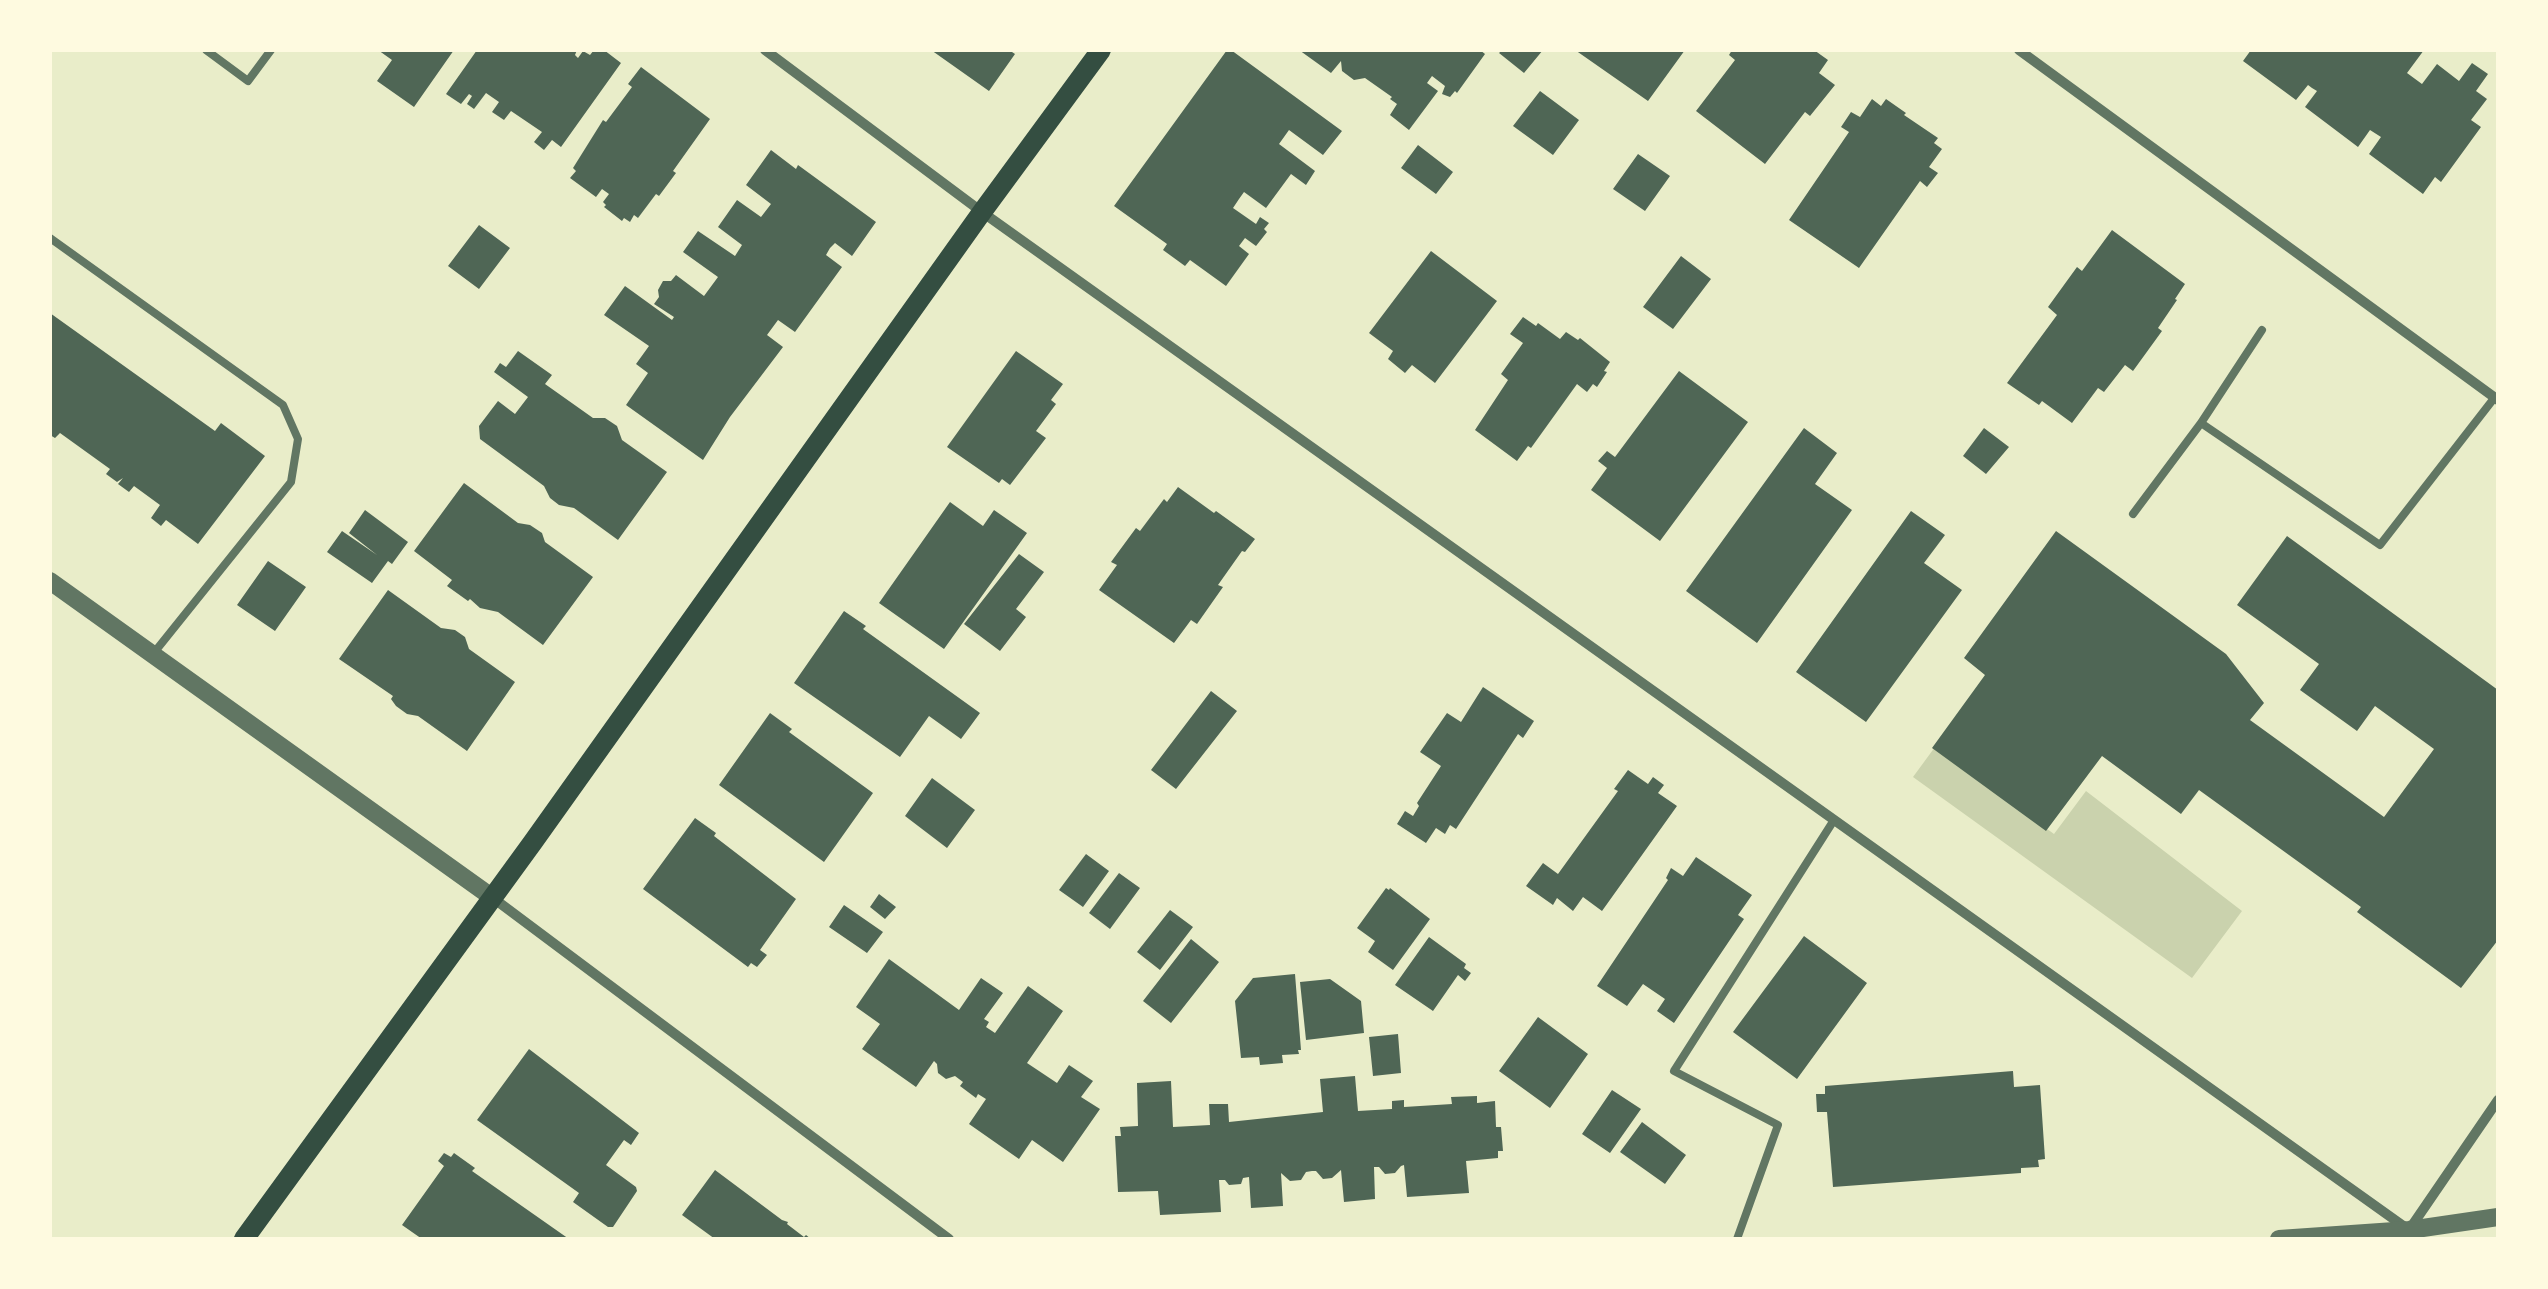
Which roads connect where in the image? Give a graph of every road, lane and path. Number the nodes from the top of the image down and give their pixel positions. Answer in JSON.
{"nodes":[{"id":1,"x":206,"y":50,"type":"edge"},
{"id":2,"x":270,"y":50,"type":"edge"},
{"id":3,"x":765,"y":50,"type":"edge"},
{"id":4,"x":1101,"y":50,"type":"edge"},
{"id":5,"x":2018,"y":50,"type":"edge"},
{"id":6,"x":982,"y":212,"type":"junction"},
{"id":7,"x":50,"y":238,"type":"edge"},
{"id":8,"x":2262,"y":330,"type":"dead end"},
{"id":9,"x":2496,"y":398,"type":"edge"},
{"id":10,"x":2201,"y":422,"type":"junction"},
{"id":11,"x":2133,"y":514,"type":"dead end"},
{"id":12,"x":50,"y":580,"type":"edge"},
{"id":13,"x":153,"y":654,"type":"junction"},
{"id":14,"x":1834,"y":820,"type":"junction"},
{"id":15,"x":493,"y":898,"type":"junction"},
{"id":16,"x":2498,"y":1100,"type":"edge"},
{"id":17,"x":2498,"y":1217,"type":"edge"},
{"id":18,"x":2409,"y":1230,"type":"junction"},
{"id":19,"x":2352,"y":1236,"type":"edge"},
{"id":20,"x":244,"y":1239,"type":"edge"},
{"id":21,"x":949,"y":1239,"type":"edge"},
{"id":22,"x":1737,"y":1239,"type":"edge"},
{"id":23,"x":2279,"y":1239,"type":"edge"}],
"edges":[{"from":1,"to":2,"type":"lane"},
{"from":3,"to":6,"type":"street"},
{"from":4,"to":6,"type":"main road"},
{"from":5,"to":9,"type":"street"},
{"from":6,"to":14,"type":"street"},
{"from":6,"to":15,"type":"main road"},
{"from":7,"to":13,"type":"lane"},
{"from":8,"to":10,"type":"lane"},
{"from":9,"to":10,"type":"lane"},
{"from":10,"to":11,"type":"lane"},
{"from":12,"to":13,"type":"street"},
{"from":13,"to":15,"type":"street"},
{"from":14,"to":18,"type":"street"},
{"from":14,"to":22,"type":"lane"},
{"from":15,"to":20,"type":"main road"},
{"from":15,"to":21,"type":"street"},
{"from":16,"to":18,"type":"street"},
{"from":17,"to":18,"type":"street"},
{"from":18,"to":19,"type":"street"},
{"from":19,"to":23,"type":"street"}]}
